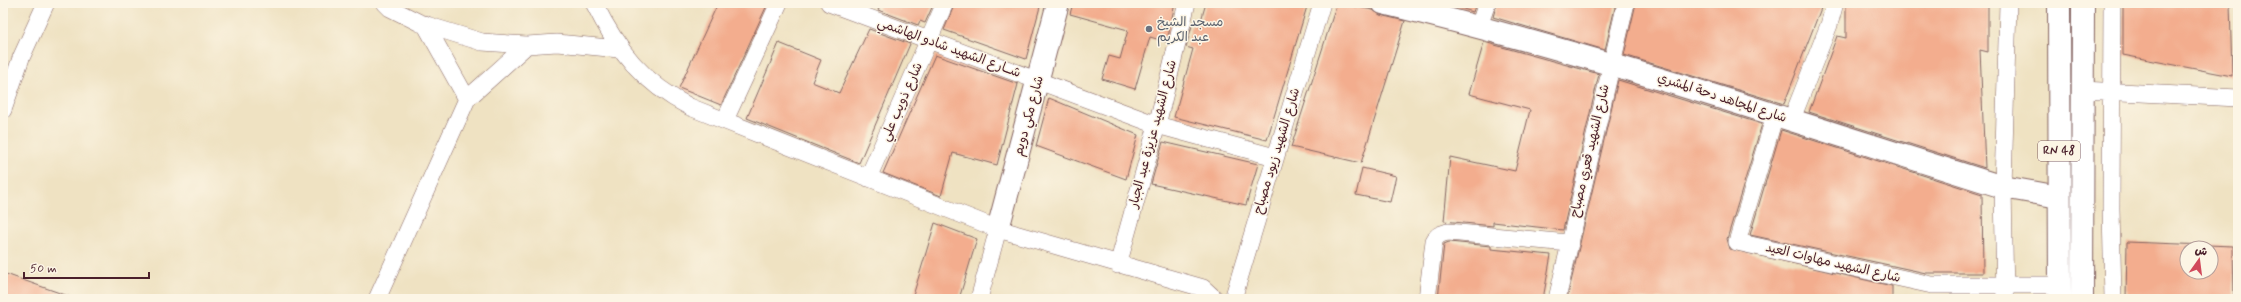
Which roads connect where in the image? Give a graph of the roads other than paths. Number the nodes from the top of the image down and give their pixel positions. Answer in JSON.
{"nodes":[{"id":1,"x":46,"y":3,"type":"edge"},
{"id":2,"x":385,"y":3,"type":"edge"},
{"id":3,"x":778,"y":3,"type":"edge"},
{"id":4,"x":829,"y":3,"type":"edge"},
{"id":5,"x":944,"y":3,"type":"edge"},
{"id":6,"x":1058,"y":3,"type":"edge"},
{"id":7,"x":1187,"y":3,"type":"edge"},
{"id":8,"x":1322,"y":3,"type":"edge"},
{"id":9,"x":1383,"y":3,"type":"edge"},
{"id":10,"x":1487,"y":3,"type":"edge"},
{"id":11,"x":1626,"y":3,"type":"edge"},
{"id":12,"x":1835,"y":3,"type":"edge"},
{"id":13,"x":2008,"y":3,"type":"edge"},
{"id":14,"x":2059,"y":3,"type":"edge"},
{"id":15,"x":2083,"y":3,"type":"edge"},
{"id":16,"x":2112,"y":3,"type":"edge"},
{"id":17,"x":600,"y":7,"type":"edge"},
{"id":18,"x":425,"y":24,"type":"junction"},
{"id":19,"x":1479,"y":26,"type":"junction"},
{"id":20,"x":928,"y":42,"type":"junction"},
{"id":21,"x":527,"y":45,"type":"junction"},
{"id":22,"x":619,"y":49,"type":"junction"},
{"id":23,"x":1610,"y":62,"type":"junction"},
{"id":24,"x":1038,"y":81,"type":"junction"},
{"id":25,"x":2082,"y":90,"type":"junction"},
{"id":26,"x":2112,"y":92,"type":"junction"},
{"id":27,"x":467,"y":98,"type":"junction"},
{"id":28,"x":2238,"y":98,"type":"edge"},
{"id":29,"x":3,"y":110,"type":"edge"},
{"id":30,"x":1783,"y":118,"type":"junction"},
{"id":31,"x":725,"y":120,"type":"junction"},
{"id":32,"x":1157,"y":125,"type":"junction"},
{"id":33,"x":1275,"y":157,"type":"junction"},
{"id":34,"x":868,"y":178,"type":"junction"},
{"id":35,"x":2004,"y":187,"type":"junction"},
{"id":36,"x":2059,"y":197,"type":"junction"},
{"id":37,"x":998,"y":229,"type":"junction"},
{"id":38,"x":1569,"y":244,"type":"junction"},
{"id":39,"x":1118,"y":265,"type":"junction"},
{"id":40,"x":2005,"y":292,"type":"edge"},
{"id":41,"x":2060,"y":292,"type":"edge"},
{"id":42,"x":377,"y":299,"type":"edge"},
{"id":43,"x":979,"y":299,"type":"edge"},
{"id":44,"x":1215,"y":299,"type":"edge"},
{"id":45,"x":1233,"y":299,"type":"edge"},
{"id":46,"x":1427,"y":299,"type":"edge"},
{"id":47,"x":1557,"y":299,"type":"edge"},
{"id":48,"x":2082,"y":299,"type":"edge"},
{"id":49,"x":2113,"y":299,"type":"edge"}],
"edges":[{"from":1,"to":29,"type":"street"},
{"from":2,"to":18,"type":"street"},
{"from":3,"to":31,"type":"street"},
{"from":4,"to":20,"type":"street","name":"شــارع الشهيد شادو الهاشمي"},
{"from":5,"to":20,"type":"street","name":"شارع ذويب علي"},
{"from":6,"to":24,"type":"main road","name":"شارع مكي دويم"},
{"from":7,"to":32,"type":"street","name":"شارع الشهيد عزيزة عبد الجبار"},
{"from":8,"to":33,"type":"street","name":"شارع الشهيد زيود مصباح"},
{"from":9,"to":19,"type":"main road","name":"شارع المجاهد دحة المشري"},
{"from":10,"to":19,"type":"street"},
{"from":11,"to":23,"type":"street","name":"شارع الشهيد قعري مصباح"},
{"from":12,"to":30,"type":"street"},
{"from":13,"to":35,"type":"street"},
{"from":14,"to":36,"type":"main road","number":"RN 48"},
{"from":15,"to":25,"type":"main road","number":"RN 48"},
{"from":16,"to":26,"type":"street"},
{"from":17,"to":22,"type":"street"},
{"from":18,"to":21,"type":"street"},
{"from":18,"to":27,"type":"street"},
{"from":19,"to":23,"type":"main road","name":"شارع المجاهد دحة المشري"},
{"from":20,"to":24,"type":"street","name":"شــارع الشهيد شادو الهاشمي"},
{"from":20,"to":34,"type":"street","name":"شارع ذويب علي"},
{"from":21,"to":22,"type":"street"},
{"from":21,"to":27,"type":"street"},
{"from":22,"to":31,"type":"street"},
{"from":23,"to":30,"type":"main road","name":"شارع المجاهد دحة المشري"},
{"from":23,"to":38,"type":"street","name":"شارع الشهيد قعري مصباح"},
{"from":24,"to":32,"type":"street","name":"شــارع الشهيد شادو الهاشمي"},
{"from":24,"to":37,"type":"main road","name":"شارع مكي دويم"},
{"from":25,"to":26,"type":"street"},
{"from":25,"to":48,"type":"main road","number":"RN 48"},
{"from":26,"to":28,"type":"street"},
{"from":26,"to":49,"type":"street"},
{"from":27,"to":42,"type":"street"},
{"from":30,"to":35,"type":"main road","name":"شارع المجاهد دحة المشري"},
{"from":30,"to":40,"type":"street","name":"شارع الشهيد مهاوات العيد"},
{"from":31,"to":34,"type":"street"},
{"from":32,"to":33,"type":"street","name":"شــارع الشهيد شادو الهاشمي"},
{"from":32,"to":39,"type":"street","name":"شارع الشهيد عزيزة عبد الجبار"},
{"from":33,"to":45,"type":"street","name":"شارع الشهيد زيود مصباح"},
{"from":34,"to":37,"type":"street"},
{"from":35,"to":36,"type":"main road","name":"شارع المجاهد دحة المشري"},
{"from":35,"to":40,"type":"street"},
{"from":36,"to":41,"type":"main road","number":"RN 48"},
{"from":37,"to":39,"type":"street"},
{"from":37,"to":43,"type":"street"},
{"from":38,"to":46,"type":"street"},
{"from":38,"to":47,"type":"street","name":"شارع الشهيد قعري مصباح"},
{"from":39,"to":44,"type":"street"},
{"from":40,"to":41,"type":"street","name":"شارع الشهيد مهاوات العيد"}]}
